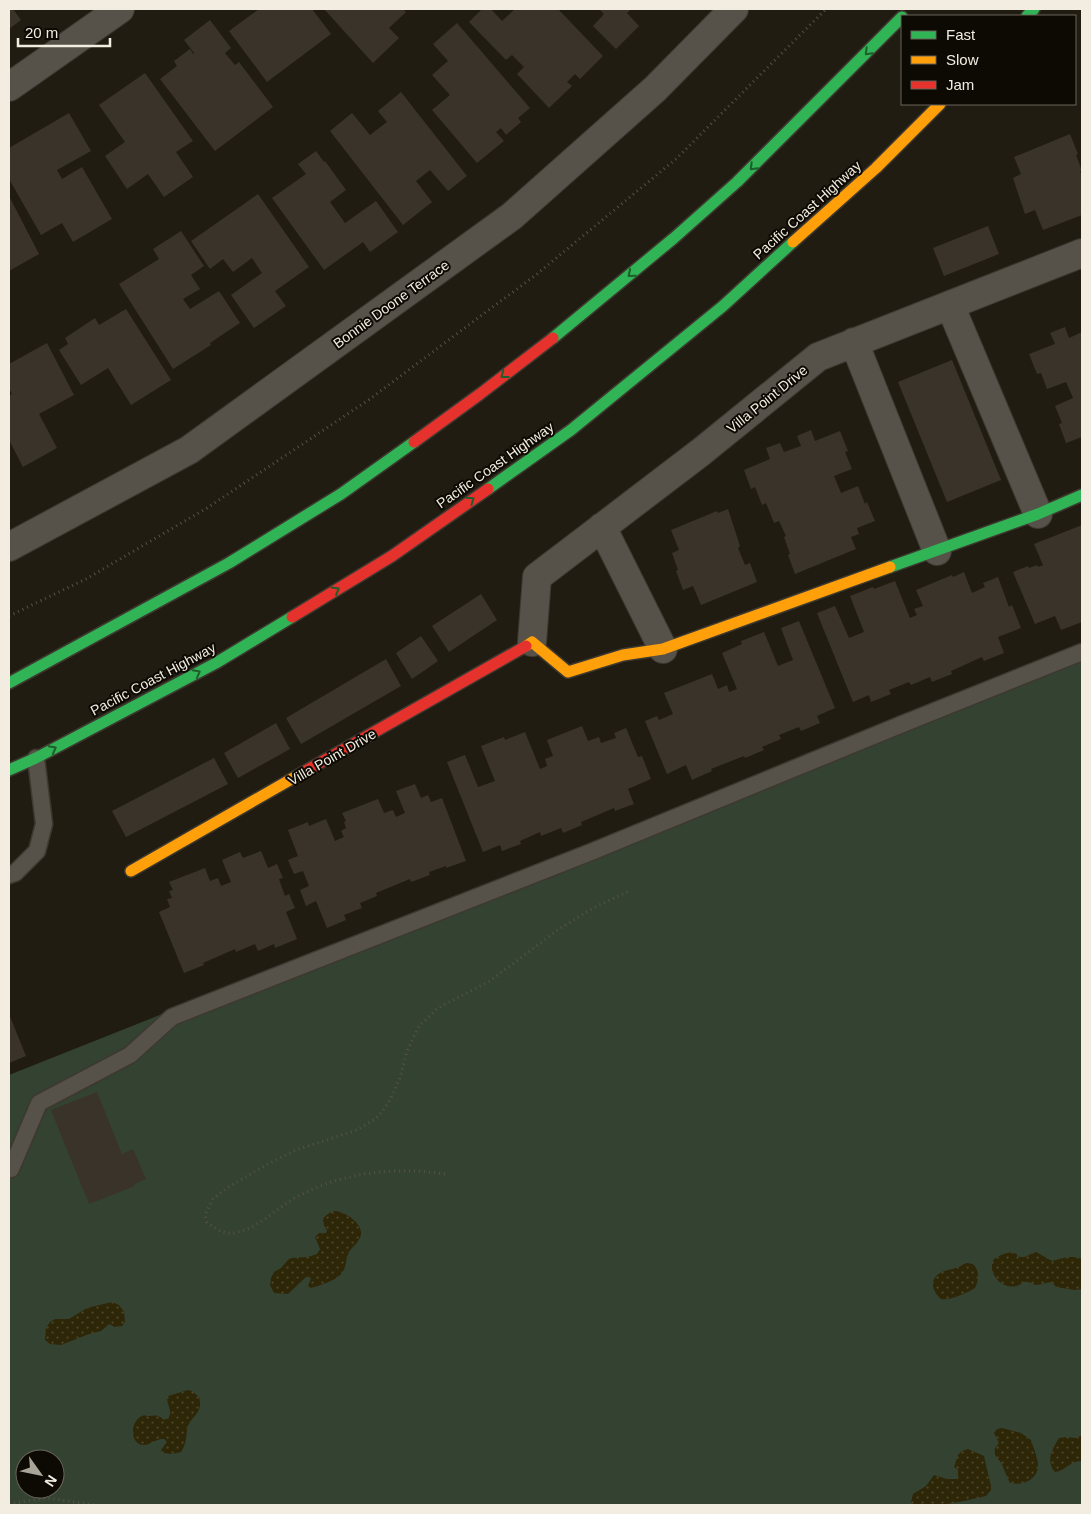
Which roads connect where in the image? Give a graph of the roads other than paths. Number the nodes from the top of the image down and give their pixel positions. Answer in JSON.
{"nodes":[{"id":1,"x":120,"y":9,"type":"edge"},
{"id":2,"x":734,"y":9,"type":"edge"},
{"id":3,"x":901,"y":19,"type":"edge"},
{"id":4,"x":9,"y":87,"type":"edge"},
{"id":5,"x":939,"y":105,"type":"edge"},
{"id":6,"x":1082,"y":254,"type":"edge"},
{"id":7,"x":950,"y":305,"type":"junction"},
{"id":8,"x":854,"y":342,"type":"junction"},
{"id":9,"x":1082,"y":496,"type":"edge"},
{"id":10,"x":1038,"y":514,"type":"junction"},
{"id":11,"x":602,"y":527,"type":"junction"},
{"id":12,"x":9,"y":547,"type":"edge"},
{"id":13,"x":937,"y":551,"type":"junction"},
{"id":14,"x":532,"y":642,"type":"junction"},
{"id":15,"x":663,"y":649,"type":"junction"},
{"id":16,"x":1082,"y":652,"type":"edge"},
{"id":17,"x":9,"y":683,"type":"edge"},
{"id":18,"x":36,"y":758,"type":"junction"},
{"id":19,"x":9,"y":770,"type":"edge"},
{"id":20,"x":131,"y":871,"type":"dead end"},
{"id":21,"x":9,"y":875,"type":"edge"},
{"id":22,"x":9,"y":1169,"type":"edge"}],
"edges":[{"from":1,"to":4,"type":"street"},
{"from":2,"to":12,"type":"street","name":"Bonnie Doone Terrace"},
{"from":3,"to":17,"type":"main road","one_way":true},
{"from":18,"to":5,"type":"main road","name":"Pacific Coast Highway","one_way":true},
{"from":6,"to":7,"type":"street","name":"Villa Point Drive"},
{"from":7,"to":8,"type":"street","name":"Villa Point Drive"},
{"from":7,"to":10,"type":"street"},
{"from":8,"to":11,"type":"street","name":"Villa Point Drive"},
{"from":8,"to":13,"type":"street"},
{"from":9,"to":10,"type":"main road"},
{"from":10,"to":13,"type":"main road"},
{"from":11,"to":14,"type":"street","name":"Villa Point Drive"},
{"from":11,"to":15,"type":"street"},
{"from":13,"to":15,"type":"main road"},
{"from":14,"to":15,"type":"main road"},
{"from":14,"to":20,"type":"main road","name":"Villa Point Drive"},
{"from":16,"to":22,"type":"lane"},
{"from":18,"to":19,"type":"main road","name":"Pacific Coast Highway"},
{"from":18,"to":21,"type":"lane"}]}
